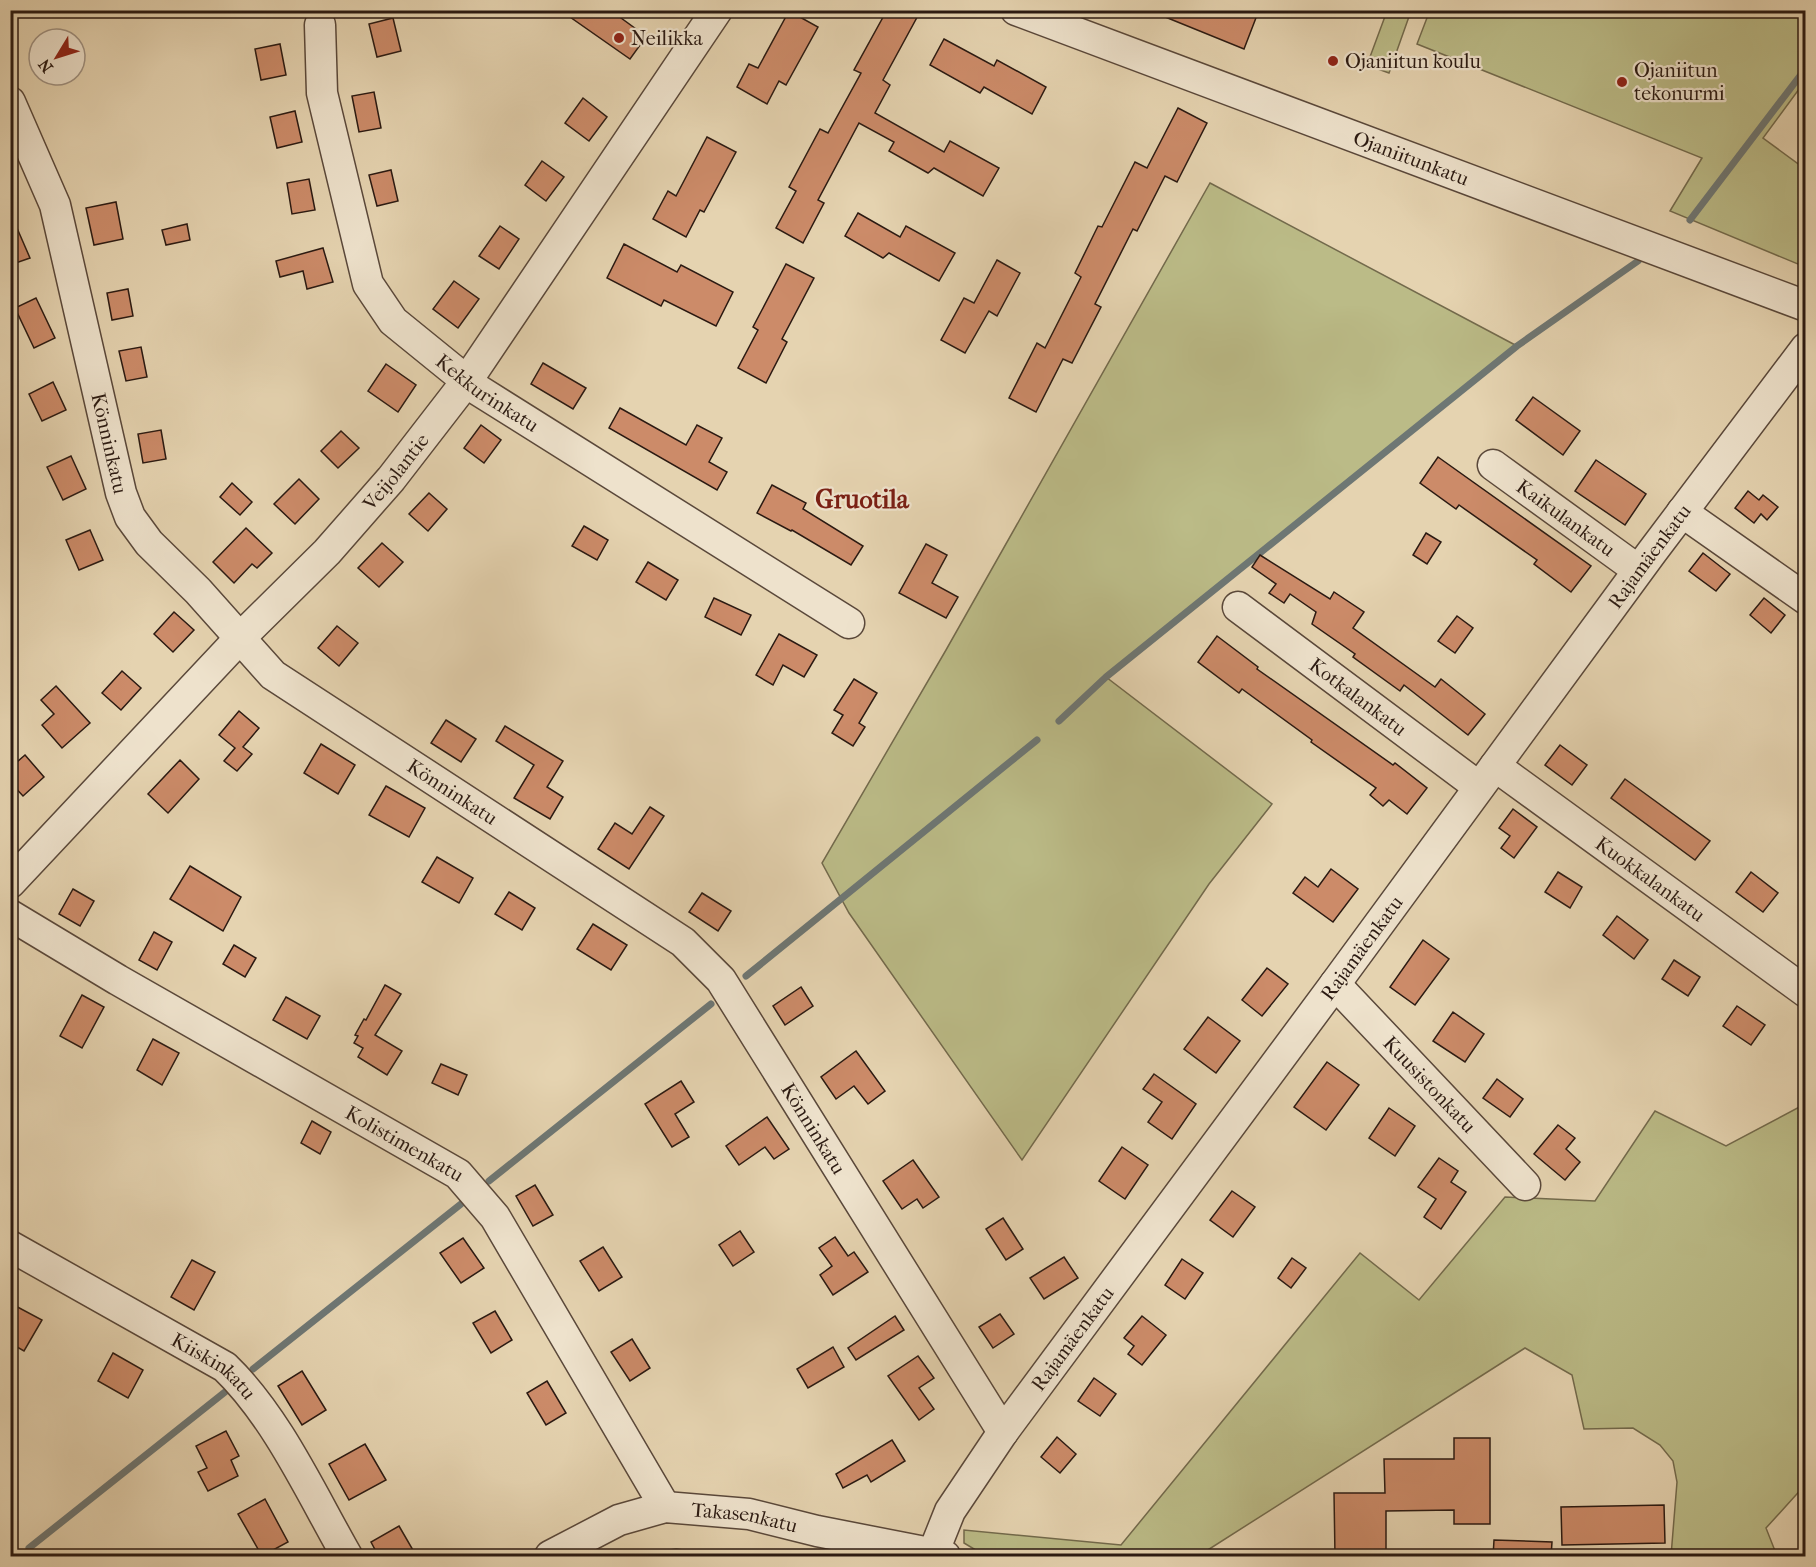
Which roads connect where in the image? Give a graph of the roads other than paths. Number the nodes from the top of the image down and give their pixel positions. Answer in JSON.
{"nodes":[{"id":1,"x":717,"y":10,"type":"edge"},
{"id":2,"x":1016,"y":10,"type":"edge"},
{"id":3,"x":320,"y":25,"type":"dead end"},
{"id":4,"x":10,"y":102,"type":"edge"},
{"id":5,"x":1806,"y":306,"type":"edge"},
{"id":6,"x":1806,"y":348,"type":"edge"},
{"id":7,"x":466,"y":382,"type":"junction"},
{"id":8,"x":1493,"y":465,"type":"dead end"},
{"id":9,"x":1682,"y":512,"type":"junction"},
{"id":10,"x":1638,"y":570,"type":"junction"},
{"id":11,"x":1806,"y":599,"type":"edge"},
{"id":12,"x":1238,"y":606,"type":"dead end"},
{"id":13,"x":849,"y":623,"type":"dead end"},
{"id":14,"x":241,"y":637,"type":"junction"},
{"id":15,"x":1487,"y":776,"type":"junction"},
{"id":16,"x":10,"y":883,"type":"edge"},
{"id":17,"x":10,"y":915,"type":"edge"},
{"id":18,"x":1335,"y":984,"type":"junction"},
{"id":19,"x":1806,"y":992,"type":"edge"},
{"id":20,"x":1525,"y":1185,"type":"dead end"},
{"id":21,"x":10,"y":1246,"type":"edge"},
{"id":22,"x":1003,"y":1432,"type":"junction"},
{"id":23,"x":665,"y":1507,"type":"junction"},
{"id":24,"x":936,"y":1556,"type":"edge"},
{"id":25,"x":348,"y":1557,"type":"edge"},
{"id":26,"x":550,"y":1557,"type":"edge"}],
"edges":[{"from":1,"to":7,"type":"street","name":"Veijolantie"},
{"from":2,"to":5,"type":"street","name":"Ojaniitunkatu"},
{"from":3,"to":7,"type":"street","name":"Kekkurinkatu"},
{"from":4,"to":14,"type":"street","name":"Könninkatu"},
{"from":6,"to":9,"type":"street","name":"Rajamäenkatu"},
{"from":7,"to":13,"type":"street","name":"Kekkurinkatu"},
{"from":7,"to":14,"type":"street","name":"Veijolantie"},
{"from":8,"to":10,"type":"street","name":"Kaikulankatu"},
{"from":9,"to":10,"type":"street","name":"Rajamäenkatu"},
{"from":9,"to":11,"type":"street"},
{"from":10,"to":15,"type":"street","name":"Rajamäenkatu"},
{"from":12,"to":15,"type":"street","name":"Kotkalankatu"},
{"from":14,"to":16,"type":"street","name":"Veijolantie"},
{"from":14,"to":22,"type":"street","name":"Könninkatu"},
{"from":15,"to":18,"type":"street","name":"Rajamäenkatu"},
{"from":15,"to":19,"type":"street","name":"Kuokkalankatu"},
{"from":17,"to":23,"type":"street","name":"Kolistimenkatu"},
{"from":18,"to":20,"type":"street","name":"Kuusistonkatu"},
{"from":18,"to":22,"type":"street","name":"Rajamäenkatu"},
{"from":21,"to":25,"type":"street","name":"Kiiskinkatu"},
{"from":22,"to":24,"type":"street","name":"Rajamäenkatu"},
{"from":23,"to":24,"type":"street","name":"Takasenkatu"},
{"from":23,"to":26,"type":"street","name":"Takasenkatu"}]}
